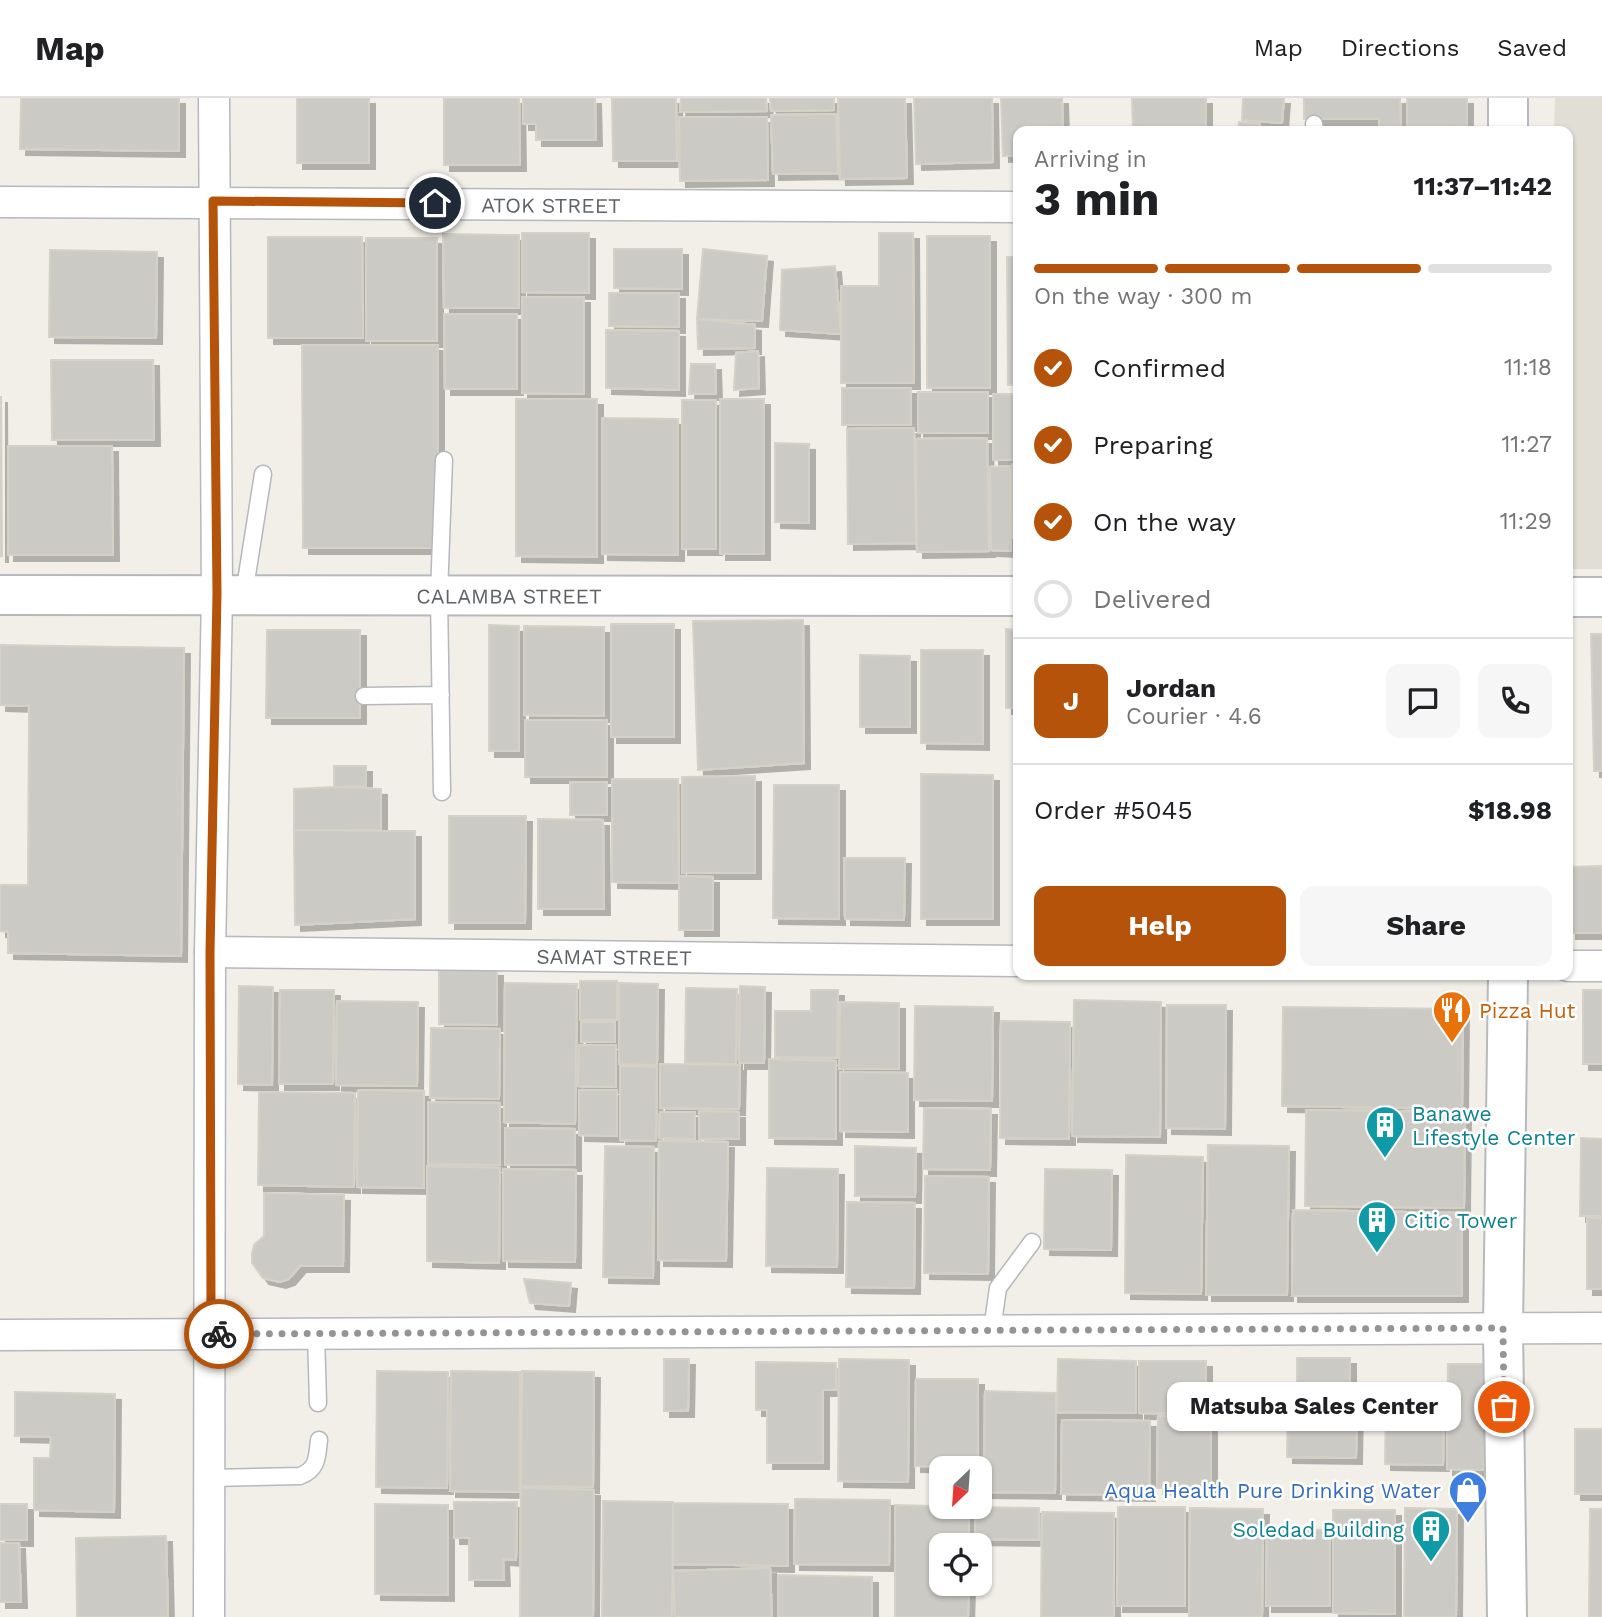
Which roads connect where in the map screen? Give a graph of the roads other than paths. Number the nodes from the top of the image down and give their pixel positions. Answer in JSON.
{"nodes":[{"id":1,"x":214,"y":98,"type":"edge"},
{"id":2,"x":1508,"y":98,"type":"edge"},
{"id":3,"x":1508,"y":126,"type":"edge"},
{"id":4,"x":213,"y":201,"type":"junction"},
{"id":5,"x":0,"y":202,"type":"edge"},
{"id":6,"x":1013,"y":207,"type":"edge"},
{"id":7,"x":444,"y":460,"type":"dead end"},
{"id":8,"x":263,"y":474,"type":"dead end"},
{"id":9,"x":230,"y":594,"type":"junction"},
{"id":10,"x":439,"y":594,"type":"junction"},
{"id":11,"x":0,"y":595,"type":"edge"},
{"id":12,"x":1013,"y":596,"type":"edge"},
{"id":13,"x":1573,"y":597,"type":"edge"},
{"id":14,"x":1602,"y":597,"type":"edge"},
{"id":15,"x":441,"y":695,"type":"junction"},
{"id":16,"x":364,"y":696,"type":"dead end"},
{"id":17,"x":442,"y":792,"type":"dead end"},
{"id":18,"x":210,"y":952,"type":"junction"},
{"id":19,"x":1013,"y":961,"type":"edge"},
{"id":20,"x":1573,"y":966,"type":"edge"},
{"id":21,"x":1602,"y":966,"type":"edge"},
{"id":22,"x":1508,"y":980,"type":"edge"},
{"id":23,"x":1032,"y":1242,"type":"dead end"},
{"id":24,"x":1503,"y":1328,"type":"junction"},
{"id":25,"x":1602,"y":1328,"type":"edge"},
{"id":26,"x":992,"y":1330,"type":"junction"},
{"id":27,"x":316,"y":1333,"type":"junction"},
{"id":28,"x":211,"y":1334,"type":"junction"},
{"id":29,"x":0,"y":1335,"type":"edge"},
{"id":30,"x":318,"y":1403,"type":"dead end"},
{"id":31,"x":319,"y":1440,"type":"dead end"},
{"id":32,"x":211,"y":1478,"type":"junction"},
{"id":33,"x":209,"y":1617,"type":"edge"},
{"id":34,"x":1507,"y":1617,"type":"edge"}],
"edges":[{"from":1,"to":4,"type":"street"},
{"from":2,"to":3,"type":"street"},
{"from":4,"to":5,"type":"street","name":"ATOK STREET"},
{"from":4,"to":6,"type":"street","name":"ATOK STREET"},
{"from":4,"to":9,"type":"street"},
{"from":7,"to":10,"type":"lane"},
{"from":8,"to":9,"type":"lane"},
{"from":9,"to":10,"type":"street","name":"CALAMBA STREET"},
{"from":9,"to":11,"type":"street","name":"CALAMBA STREET"},
{"from":9,"to":18,"type":"street"},
{"from":10,"to":12,"type":"street","name":"CALAMBA STREET"},
{"from":10,"to":15,"type":"lane"},
{"from":13,"to":14,"type":"street"},
{"from":15,"to":16,"type":"lane"},
{"from":15,"to":17,"type":"lane"},
{"from":18,"to":19,"type":"street","name":"SAMAT STREET"},
{"from":18,"to":28,"type":"street"},
{"from":20,"to":21,"type":"street"},
{"from":22,"to":24,"type":"street"},
{"from":23,"to":26,"type":"lane"},
{"from":24,"to":25,"type":"street"},
{"from":24,"to":26,"type":"street"},
{"from":24,"to":34,"type":"street"},
{"from":26,"to":27,"type":"street"},
{"from":27,"to":28,"type":"street"},
{"from":27,"to":30,"type":"lane"},
{"from":28,"to":29,"type":"street"},
{"from":28,"to":32,"type":"street"},
{"from":31,"to":32,"type":"lane"},
{"from":32,"to":33,"type":"street"}]}
